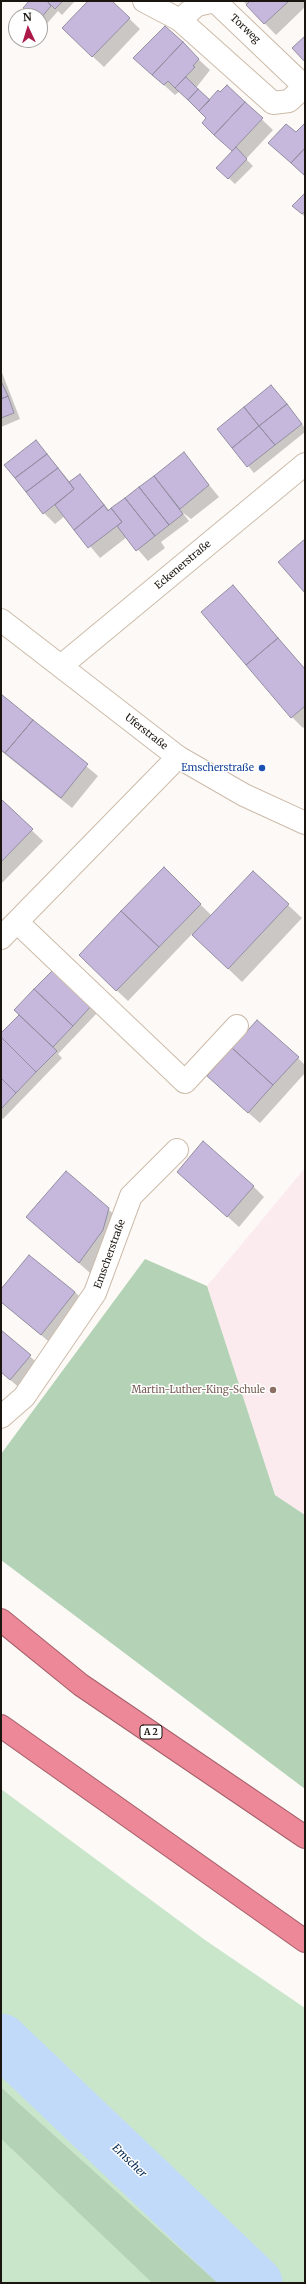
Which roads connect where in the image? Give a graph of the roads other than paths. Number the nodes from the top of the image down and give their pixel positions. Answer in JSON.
{"nodes":[{"id":1,"x":144,"y":1,"type":"edge"},
{"id":2,"x":180,"y":20,"type":"junction"},
{"id":3,"x":305,"y":86,"type":"edge"},
{"id":4,"x":305,"y":464,"type":"edge"},
{"id":5,"x":1,"y":620,"type":"edge"},
{"id":6,"x":61,"y":666,"type":"junction"},
{"id":7,"x":178,"y":758,"type":"junction"},
{"id":8,"x":305,"y":823,"type":"edge"},
{"id":9,"x":17,"y":922,"type":"junction"},
{"id":10,"x":1,"y":938,"type":"edge"},
{"id":11,"x":237,"y":1026,"type":"dead end"},
{"id":12,"x":177,"y":1150,"type":"dead end"},
{"id":13,"x":1,"y":1417,"type":"edge"},
{"id":14,"x":1,"y":1620,"type":"edge"},
{"id":15,"x":1,"y":1726,"type":"edge"},
{"id":16,"x":305,"y":1837,"type":"edge"},
{"id":17,"x":305,"y":1942,"type":"edge"}],
"edges":[{"from":1,"to":2,"type":"street","name":"Torweg"},
{"from":2,"to":3,"type":"street","name":"Torweg"},
{"from":2,"to":3,"type":"street","name":"Torweg"},
{"from":4,"to":6,"type":"street","name":"Eckenerstraße"},
{"from":5,"to":6,"type":"street","name":"Uferstraße"},
{"from":6,"to":7,"type":"street","name":"Uferstraße"},
{"from":7,"to":8,"type":"street","name":"Uferstraße"},
{"from":7,"to":9,"type":"street"},
{"from":9,"to":10,"type":"street"},
{"from":9,"to":11,"type":"street"},
{"from":12,"to":13,"type":"street","name":"Emscherstraße"},
{"from":14,"to":16,"type":"highway","number":"A 2"},
{"from":15,"to":17,"type":"highway"}]}
